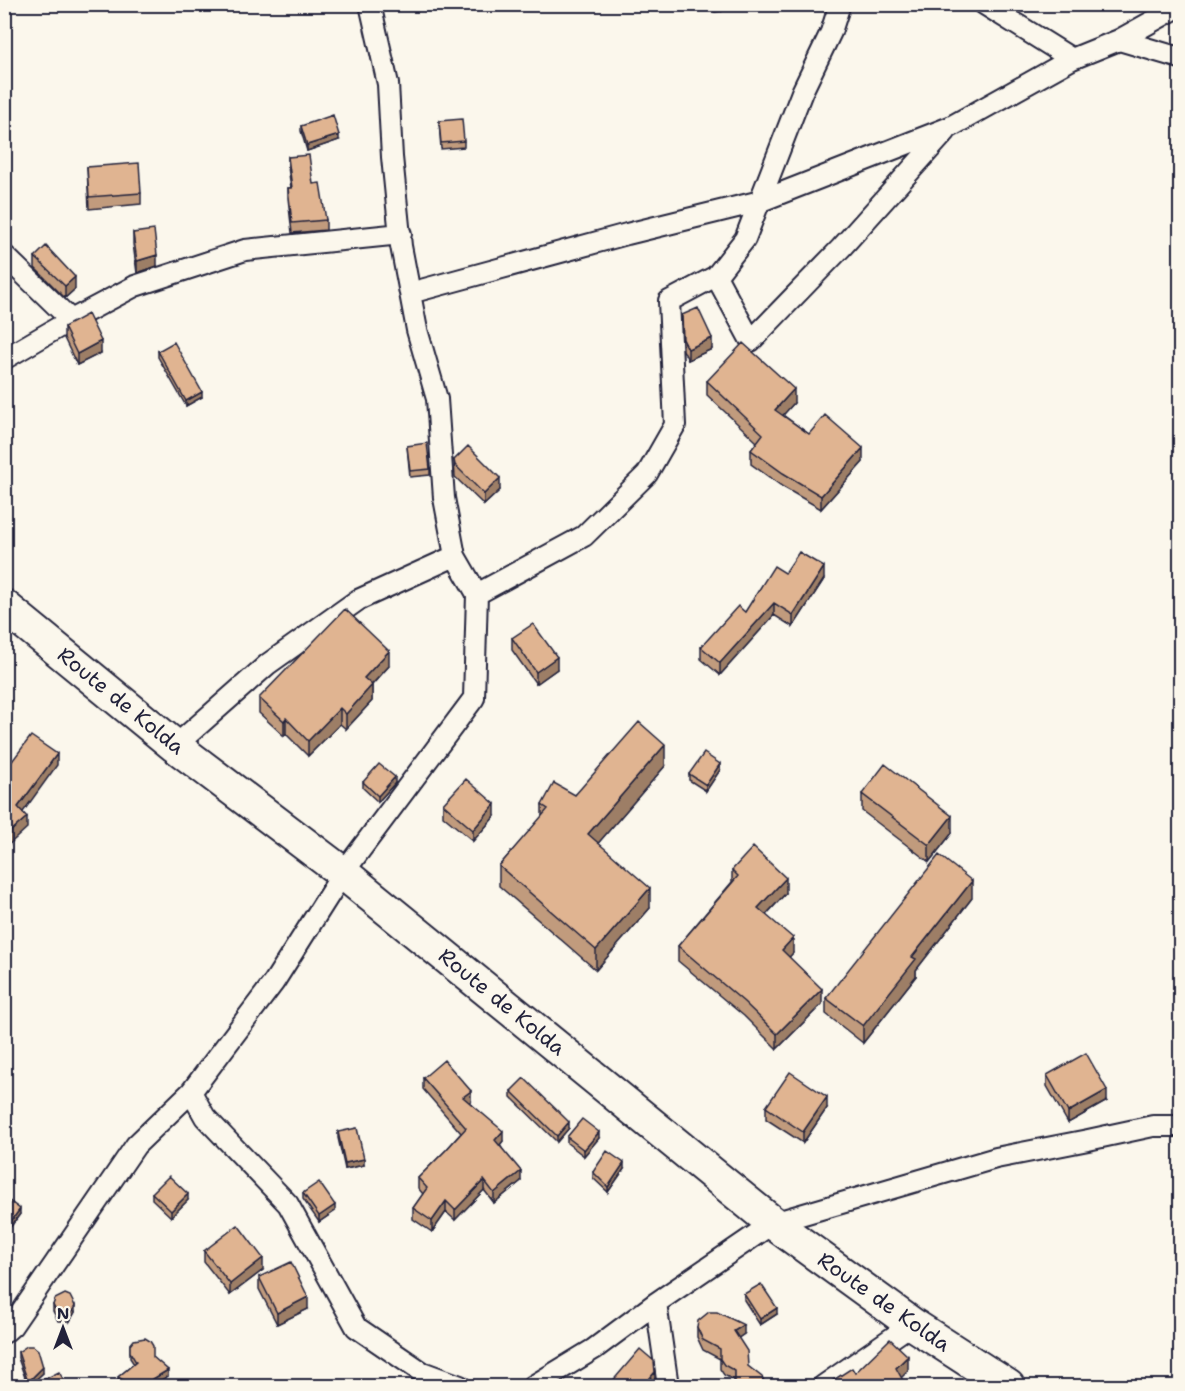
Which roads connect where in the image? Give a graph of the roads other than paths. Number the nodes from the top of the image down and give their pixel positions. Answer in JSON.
{"nodes":[{"id":1,"x":370,"y":4,"type":"edge"},
{"id":2,"x":840,"y":4,"type":"edge"},
{"id":3,"x":984,"y":4,"type":"edge"},
{"id":4,"x":1180,"y":6,"type":"edge"},
{"id":5,"x":1119,"y":40,"type":"junction"},
{"id":6,"x":1072,"y":58,"type":"junction"},
{"id":7,"x":1180,"y":58,"type":"edge"},
{"id":8,"x":950,"y":127,"type":"junction"},
{"id":9,"x":761,"y":201,"type":"junction"},
{"id":10,"x":401,"y":234,"type":"junction"},
{"id":11,"x":4,"y":255,"type":"edge"},
{"id":12,"x":716,"y":276,"type":"junction"},
{"id":13,"x":410,"y":293,"type":"junction"},
{"id":14,"x":71,"y":320,"type":"junction"},
{"id":15,"x":4,"y":359,"type":"edge"},
{"id":16,"x":455,"y":556,"type":"junction"},
{"id":17,"x":477,"y":594,"type":"junction"},
{"id":18,"x":4,"y":606,"type":"edge"},
{"id":19,"x":175,"y":746,"type":"junction"},
{"id":20,"x":344,"y":873,"type":"junction"},
{"id":21,"x":191,"y":1092,"type":"junction"},
{"id":22,"x":1180,"y":1126,"type":"edge"},
{"id":23,"x":773,"y":1223,"type":"junction"},
{"id":24,"x":656,"y":1303,"type":"junction"},
{"id":25,"x":912,"y":1324,"type":"junction"},
{"id":26,"x":4,"y":1332,"type":"edge"},
{"id":27,"x":1004,"y":1385,"type":"edge"},
{"id":28,"x":460,"y":1386,"type":"edge"},
{"id":29,"x":533,"y":1386,"type":"edge"},
{"id":30,"x":668,"y":1386,"type":"edge"},
{"id":31,"x":824,"y":1386,"type":"edge"}],
"edges":[{"from":1,"to":10,"type":"street"},
{"from":2,"to":9,"type":"street"},
{"from":3,"to":6,"type":"street"},
{"from":4,"to":5,"type":"street"},
{"from":5,"to":6,"type":"street"},
{"from":5,"to":7,"type":"street"},
{"from":6,"to":8,"type":"street"},
{"from":8,"to":9,"type":"street"},
{"from":8,"to":12,"type":"street"},
{"from":9,"to":12,"type":"street"},
{"from":9,"to":13,"type":"street"},
{"from":10,"to":13,"type":"street"},
{"from":10,"to":14,"type":"street"},
{"from":11,"to":14,"type":"street"},
{"from":12,"to":17,"type":"street"},
{"from":13,"to":16,"type":"street"},
{"from":14,"to":15,"type":"street"},
{"from":16,"to":17,"type":"street"},
{"from":16,"to":19,"type":"street"},
{"from":17,"to":20,"type":"street"},
{"from":18,"to":19,"type":"main road","name":"Route de Kolda"},
{"from":19,"to":20,"type":"main road","name":"Route de Kolda"},
{"from":20,"to":21,"type":"street"},
{"from":20,"to":23,"type":"main road","name":"Route de Kolda"},
{"from":21,"to":26,"type":"street"},
{"from":21,"to":28,"type":"street"},
{"from":22,"to":23,"type":"street"},
{"from":23,"to":24,"type":"street"},
{"from":23,"to":25,"type":"main road","name":"Route de Kolda"},
{"from":24,"to":29,"type":"street"},
{"from":24,"to":30,"type":"street"},
{"from":25,"to":27,"type":"main road","name":"Route de Kolda"},
{"from":25,"to":31,"type":"street"}]}
